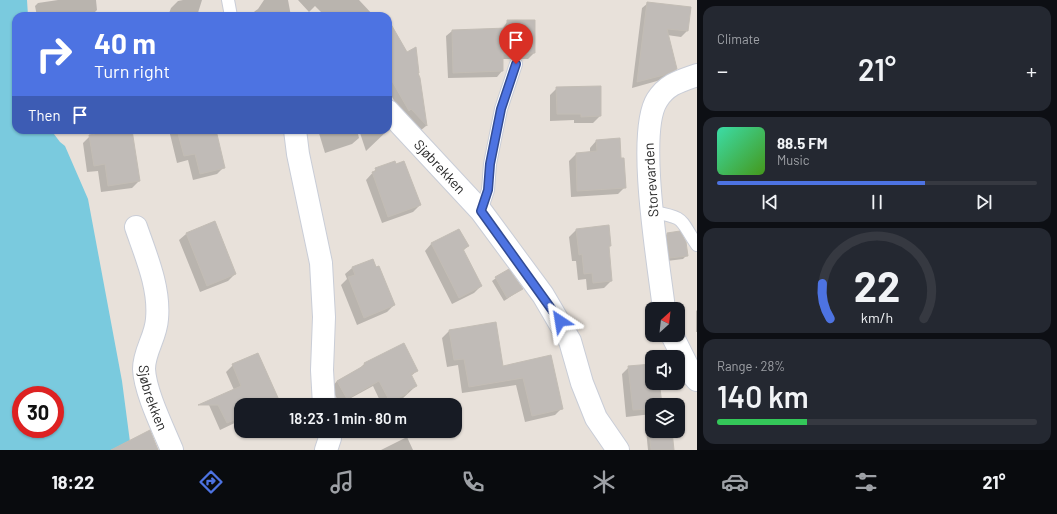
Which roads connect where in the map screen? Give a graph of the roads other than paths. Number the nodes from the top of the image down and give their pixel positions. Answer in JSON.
{"nodes":[{"id":1,"x":228,"y":0,"type":"edge"},
{"id":2,"x":230,"y":12,"type":"edge"},
{"id":3,"x":516,"y":64,"type":"dead end"},
{"id":4,"x":697,"y":75,"type":"edge"},
{"id":5,"x":392,"y":116,"type":"edge"},
{"id":6,"x":296,"y":134,"type":"edge"},
{"id":7,"x":481,"y":211,"type":"junction"},
{"id":8,"x":653,"y":212,"type":"junction"},
{"id":9,"x":136,"y":227,"type":"dead end"},
{"id":10,"x":697,"y":245,"type":"edge"},
{"id":11,"x":663,"y":302,"type":"edge"},
{"id":12,"x":676,"y":342,"type":"edge"},
{"id":13,"x":697,"y":380,"type":"edge"},
{"id":14,"x":324,"y":398,"type":"edge"},
{"id":15,"x":172,"y":450,"type":"edge"},
{"id":16,"x":618,"y":450,"type":"edge"}],
"edges":[{"from":1,"to":2,"type":"lane"},
{"from":3,"to":7,"type":"lane"},
{"from":4,"to":8,"type":"street","name":"Storevarden"},
{"from":5,"to":7,"type":"street","name":"Sjøbrekken"},
{"from":6,"to":14,"type":"street"},
{"from":7,"to":16,"type":"street","name":"Sjøbrekken"},
{"from":8,"to":10,"type":"lane"},
{"from":8,"to":11,"type":"street","name":"Storevarden"},
{"from":9,"to":15,"type":"street","name":"Sjøbrekken"},
{"from":12,"to":13,"type":"street"}]}
